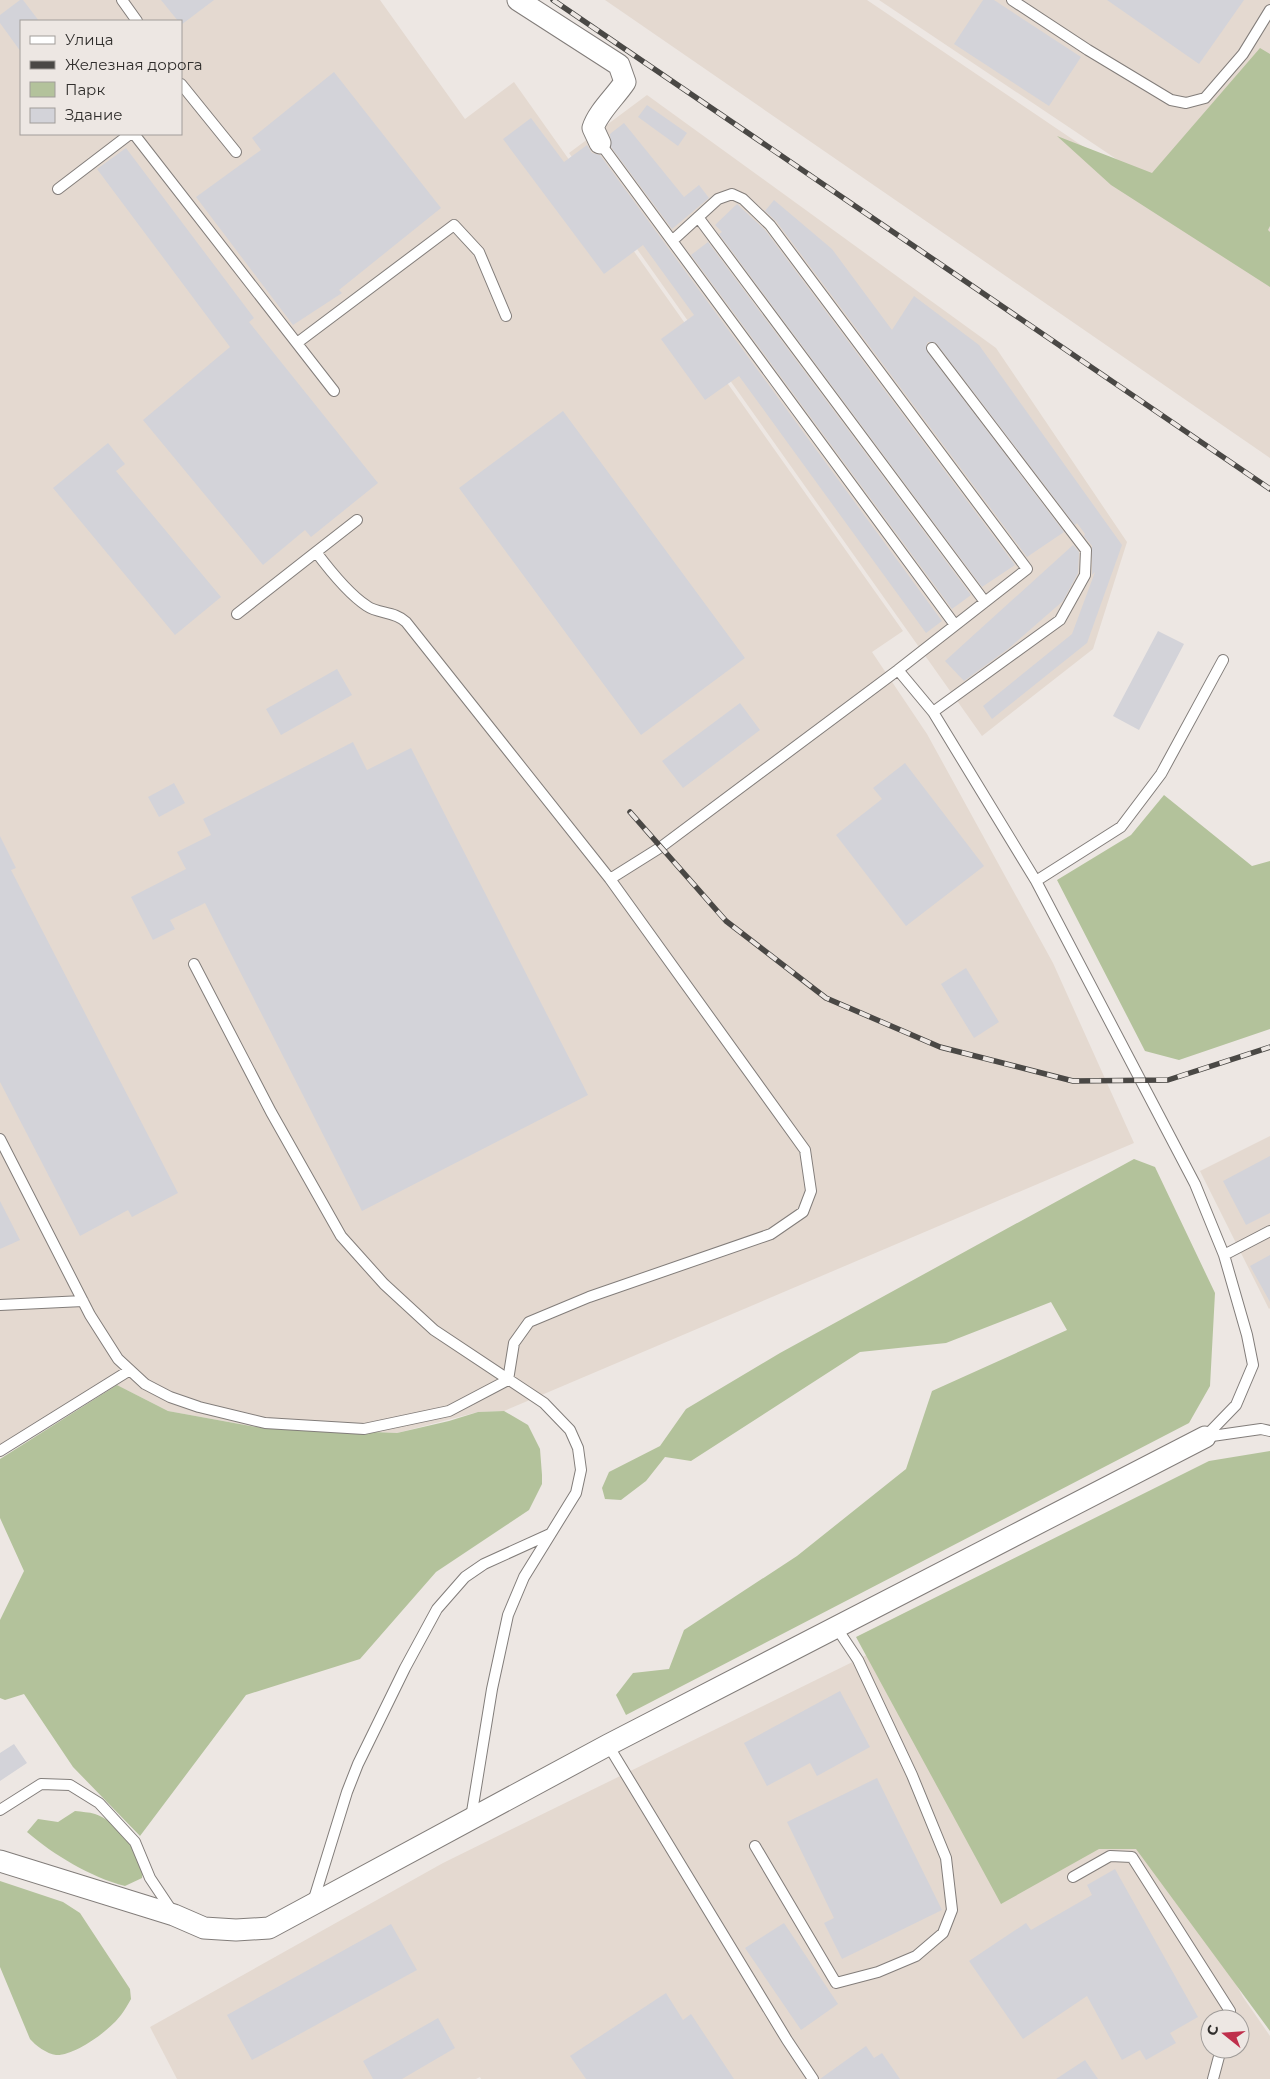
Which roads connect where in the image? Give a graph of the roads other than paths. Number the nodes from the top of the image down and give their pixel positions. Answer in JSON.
{"nodes":[{"id":1,"x":122,"y":0,"type":"edge"},
{"id":2,"x":518,"y":0,"type":"edge"},
{"id":3,"x":1012,"y":0,"type":"edge"},
{"id":4,"x":1270,"y":10,"type":"edge"},
{"id":5,"x":136,"y":20,"type":"edge"},
{"id":6,"x":183,"y":90,"type":"edge"},
{"id":7,"x":129,"y":135,"type":"edge"},
{"id":8,"x":135,"y":135,"type":"edge"},
{"id":9,"x":600,"y":143,"type":"joint"},
{"id":10,"x":236,"y":152,"type":"dead end"},
{"id":11,"x":58,"y":189,"type":"dead end"},
{"id":12,"x":698,"y":217,"type":"junction"},
{"id":13,"x":672,"y":241,"type":"junction"},
{"id":14,"x":506,"y":316,"type":"dead end"},
{"id":15,"x":297,"y":343,"type":"junction"},
{"id":16,"x":932,"y":348,"type":"dead end"},
{"id":17,"x":334,"y":391,"type":"dead end"},
{"id":18,"x":357,"y":520,"type":"dead end"},
{"id":19,"x":316,"y":552,"type":"junction"},
{"id":20,"x":985,"y":602,"type":"junction"},
{"id":21,"x":237,"y":614,"type":"dead end"},
{"id":22,"x":955,"y":625,"type":"junction"},
{"id":23,"x":1223,"y":660,"type":"dead end"},
{"id":24,"x":898,"y":670,"type":"junction"},
{"id":25,"x":933,"y":712,"type":"junction"},
{"id":26,"x":610,"y":879,"type":"junction"},
{"id":27,"x":1036,"y":881,"type":"junction"},
{"id":28,"x":194,"y":964,"type":"dead end"},
{"id":29,"x":0,"y":1140,"type":"edge"},
{"id":30,"x":1270,"y":1231,"type":"edge"},
{"id":31,"x":1224,"y":1255,"type":"junction"},
{"id":32,"x":83,"y":1302,"type":"junction"},
{"id":33,"x":0,"y":1304,"type":"edge"},
{"id":34,"x":130,"y":1370,"type":"junction"},
{"id":35,"x":508,"y":1380,"type":"junction"},
{"id":36,"x":1270,"y":1431,"type":"edge"},
{"id":37,"x":1205,"y":1437,"type":"junction"},
{"id":38,"x":0,"y":1451,"type":"edge"},
{"id":39,"x":551,"y":1534,"type":"junction"},
{"id":40,"x":836,"y":1627,"type":"junction"},
{"id":41,"x":608,"y":1744,"type":"junction"},
{"id":42,"x":0,"y":1810,"type":"edge"},
{"id":43,"x":471,"y":1818,"type":"junction"},
{"id":44,"x":755,"y":1846,"type":"dead end"},
{"id":45,"x":0,"y":1861,"type":"edge"},
{"id":46,"x":1073,"y":1877,"type":"dead end"},
{"id":47,"x":313,"y":1903,"type":"junction"},
{"id":48,"x":174,"y":1915,"type":"junction"},
{"id":49,"x":1229,"y":2009,"type":"edge"},
{"id":50,"x":1218,"y":2059,"type":"edge"},
{"id":51,"x":813,"y":2079,"type":"edge"},
{"id":52,"x":1213,"y":2079,"type":"edge"}],
"edges":[{"from":1,"to":5,"type":"lane"},
{"from":2,"to":9,"type":"street"},
{"from":3,"to":4,"type":"lane"},
{"from":6,"to":10,"type":"lane"},
{"from":7,"to":11,"type":"lane"},
{"from":8,"to":15,"type":"lane"},
{"from":9,"to":13,"type":"lane"},
{"from":12,"to":13,"type":"lane"},
{"from":12,"to":20,"type":"lane"},
{"from":12,"to":20,"type":"lane"},
{"from":13,"to":22,"type":"lane"},
{"from":14,"to":15,"type":"lane"},
{"from":15,"to":17,"type":"lane"},
{"from":16,"to":25,"type":"lane"},
{"from":18,"to":19,"type":"lane"},
{"from":19,"to":21,"type":"lane"},
{"from":19,"to":26,"type":"lane"},
{"from":20,"to":22,"type":"lane"},
{"from":22,"to":24,"type":"lane"},
{"from":23,"to":27,"type":"lane"},
{"from":24,"to":25,"type":"lane"},
{"from":24,"to":26,"type":"lane"},
{"from":25,"to":27,"type":"lane"},
{"from":26,"to":35,"type":"lane"},
{"from":27,"to":31,"type":"lane"},
{"from":28,"to":35,"type":"lane"},
{"from":29,"to":32,"type":"lane"},
{"from":30,"to":31,"type":"lane"},
{"from":31,"to":37,"type":"lane"},
{"from":32,"to":33,"type":"lane"},
{"from":32,"to":34,"type":"lane"},
{"from":34,"to":35,"type":"lane"},
{"from":34,"to":38,"type":"lane"},
{"from":35,"to":39,"type":"lane"},
{"from":36,"to":37,"type":"lane"},
{"from":37,"to":40,"type":"street"},
{"from":39,"to":43,"type":"lane"},
{"from":39,"to":47,"type":"lane"},
{"from":40,"to":41,"type":"street"},
{"from":40,"to":44,"type":"lane"},
{"from":41,"to":43,"type":"street"},
{"from":41,"to":51,"type":"lane"},
{"from":42,"to":48,"type":"lane"},
{"from":43,"to":47,"type":"street"},
{"from":45,"to":48,"type":"street"},
{"from":46,"to":49,"type":"lane"},
{"from":47,"to":48,"type":"street"},
{"from":50,"to":52,"type":"lane"}]}
